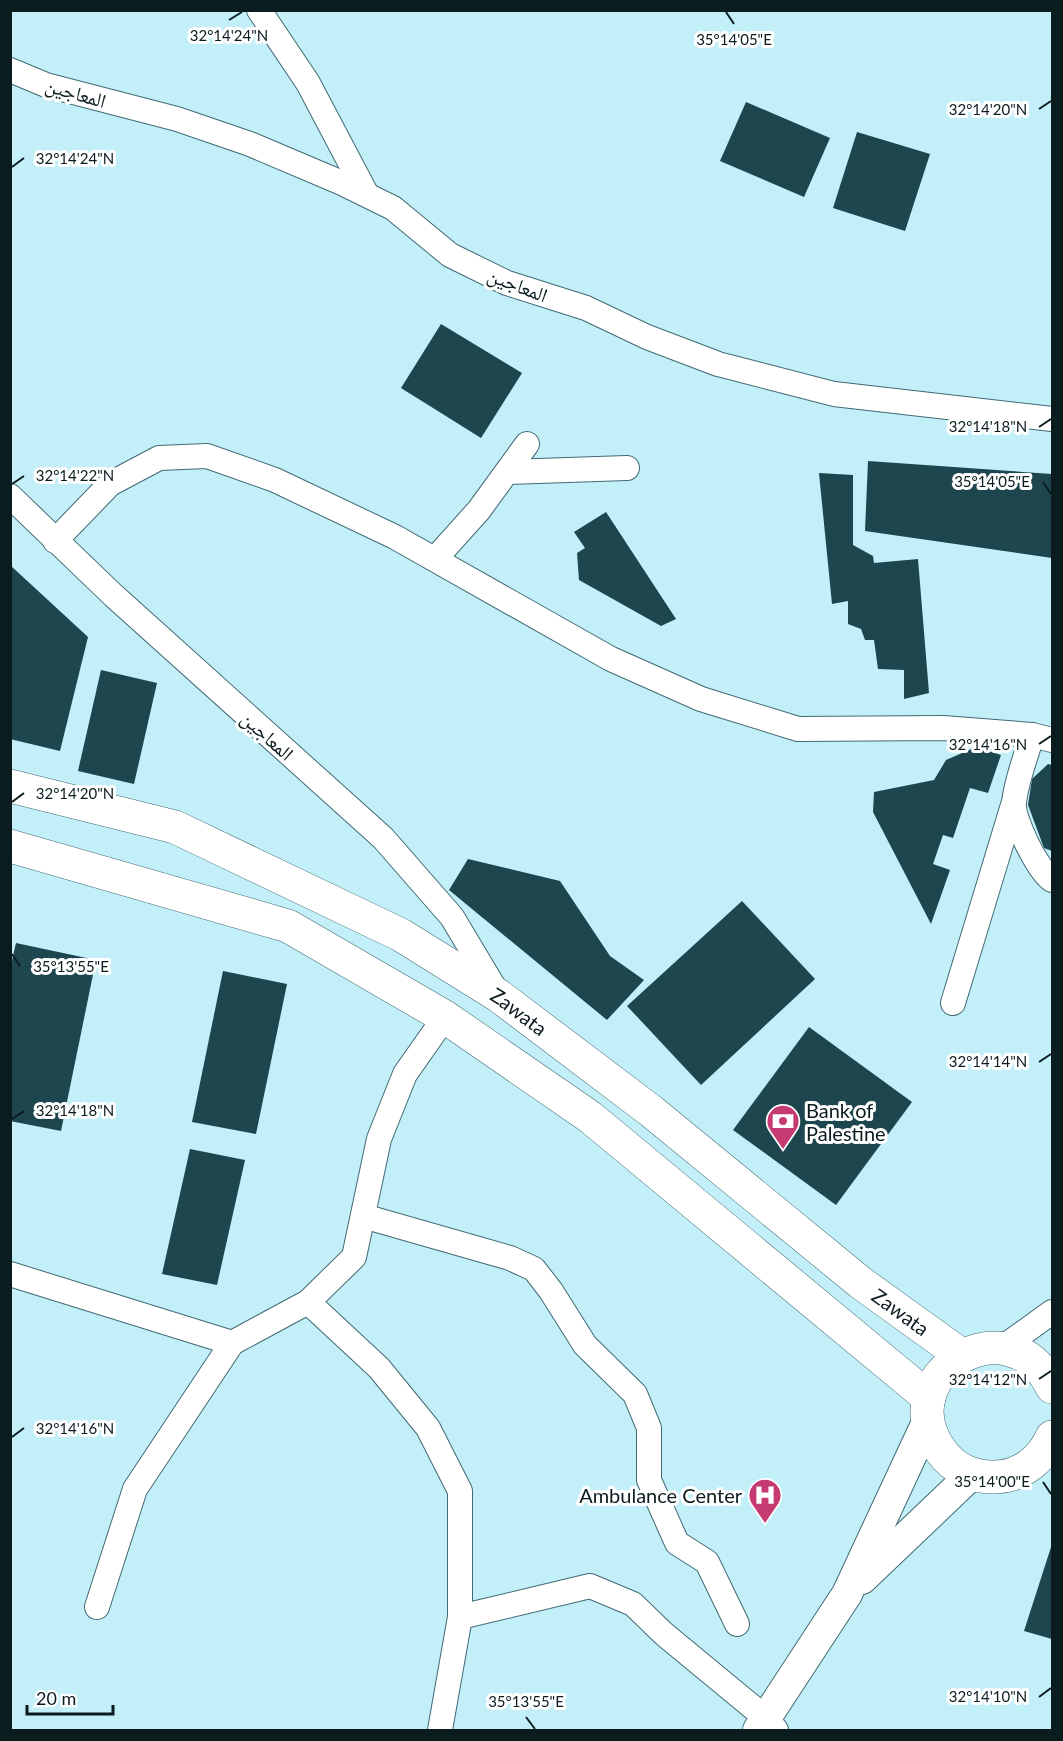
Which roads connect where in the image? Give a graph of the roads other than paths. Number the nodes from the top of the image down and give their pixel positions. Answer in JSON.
{"nodes":[{"id":1,"x":259,"y":10,"type":"edge"},
{"id":2,"x":10,"y":69,"type":"edge"},
{"id":3,"x":367,"y":195,"type":"junction"},
{"id":4,"x":1053,"y":419,"type":"edge"},
{"id":5,"x":527,"y":444,"type":"dead end"},
{"id":6,"x":627,"y":468,"type":"dead end"},
{"id":7,"x":508,"y":472,"type":"junction"},
{"id":8,"x":10,"y":496,"type":"edge"},
{"id":9,"x":55,"y":541,"type":"junction"},
{"id":10,"x":435,"y":559,"type":"junction"},
{"id":11,"x":1042,"y":738,"type":"edge"},
{"id":12,"x":10,"y":786,"type":"edge"},
{"id":13,"x":1013,"y":805,"type":"junction"},
{"id":14,"x":10,"y":846,"type":"edge"},
{"id":15,"x":1053,"y":880,"type":"edge"},
{"id":16,"x":499,"y":996,"type":"junction"},
{"id":17,"x":952,"y":1004,"type":"dead end"},
{"id":18,"x":445,"y":1017,"type":"junction"},
{"id":19,"x":363,"y":1216,"type":"junction"},
{"id":20,"x":10,"y":1274,"type":"edge"},
{"id":21,"x":308,"y":1302,"type":"junction"},
{"id":22,"x":1053,"y":1311,"type":"edge"},
{"id":23,"x":232,"y":1343,"type":"junction"},
{"id":24,"x":1002,"y":1348,"type":"junction"},
{"id":25,"x":961,"y":1355,"type":"junction"},
{"id":26,"x":1053,"y":1387,"type":"edge"},
{"id":27,"x":928,"y":1409,"type":"junction"},
{"id":28,"x":1053,"y":1437,"type":"edge"},
{"id":29,"x":1039,"y":1473,"type":"edge"},
{"id":30,"x":972,"y":1474,"type":"junction"},
{"id":31,"x":848,"y":1594,"type":"junction"},
{"id":32,"x":97,"y":1607,"type":"dead end"},
{"id":33,"x":460,"y":1617,"type":"junction"},
{"id":34,"x":737,"y":1623,"type":"dead end"},
{"id":35,"x":767,"y":1727,"type":"edge"},
{"id":36,"x":440,"y":1731,"type":"edge"}],
"edges":[{"from":1,"to":3,"type":"street"},
{"from":2,"to":3,"type":"street","name":"المعاجين"},
{"from":3,"to":4,"type":"street","name":"المعاجين"},
{"from":5,"to":7,"type":"street"},
{"from":6,"to":7,"type":"street"},
{"from":7,"to":10,"type":"street"},
{"from":8,"to":9,"type":"street","name":"المعاجين"},
{"from":9,"to":10,"type":"street"},
{"from":9,"to":16,"type":"street","name":"المعاجين"},
{"from":10,"to":11,"type":"street"},
{"from":11,"to":13,"type":"street"},
{"from":12,"to":16,"type":"main road","name":"Zawata"},
{"from":13,"to":15,"type":"street"},
{"from":13,"to":17,"type":"street"},
{"from":14,"to":18,"type":"main road"},
{"from":16,"to":25,"type":"main road","name":"Zawata"},
{"from":18,"to":19,"type":"street"},
{"from":18,"to":27,"type":"main road"},
{"from":19,"to":21,"type":"street"},
{"from":19,"to":34,"type":"street"},
{"from":20,"to":23,"type":"street"},
{"from":21,"to":23,"type":"street"},
{"from":21,"to":33,"type":"street"},
{"from":22,"to":24,"type":"street"},
{"from":23,"to":32,"type":"street"},
{"from":24,"to":25,"type":"main road"},
{"from":24,"to":26,"type":"main road"},
{"from":25,"to":27,"type":"main road"},
{"from":27,"to":30,"type":"main road"},
{"from":27,"to":31,"type":"street"},
{"from":28,"to":29,"type":"main road"},
{"from":29,"to":30,"type":"main road"},
{"from":30,"to":31,"type":"street"},
{"from":31,"to":35,"type":"street"},
{"from":33,"to":35,"type":"street"},
{"from":33,"to":36,"type":"street"}]}
